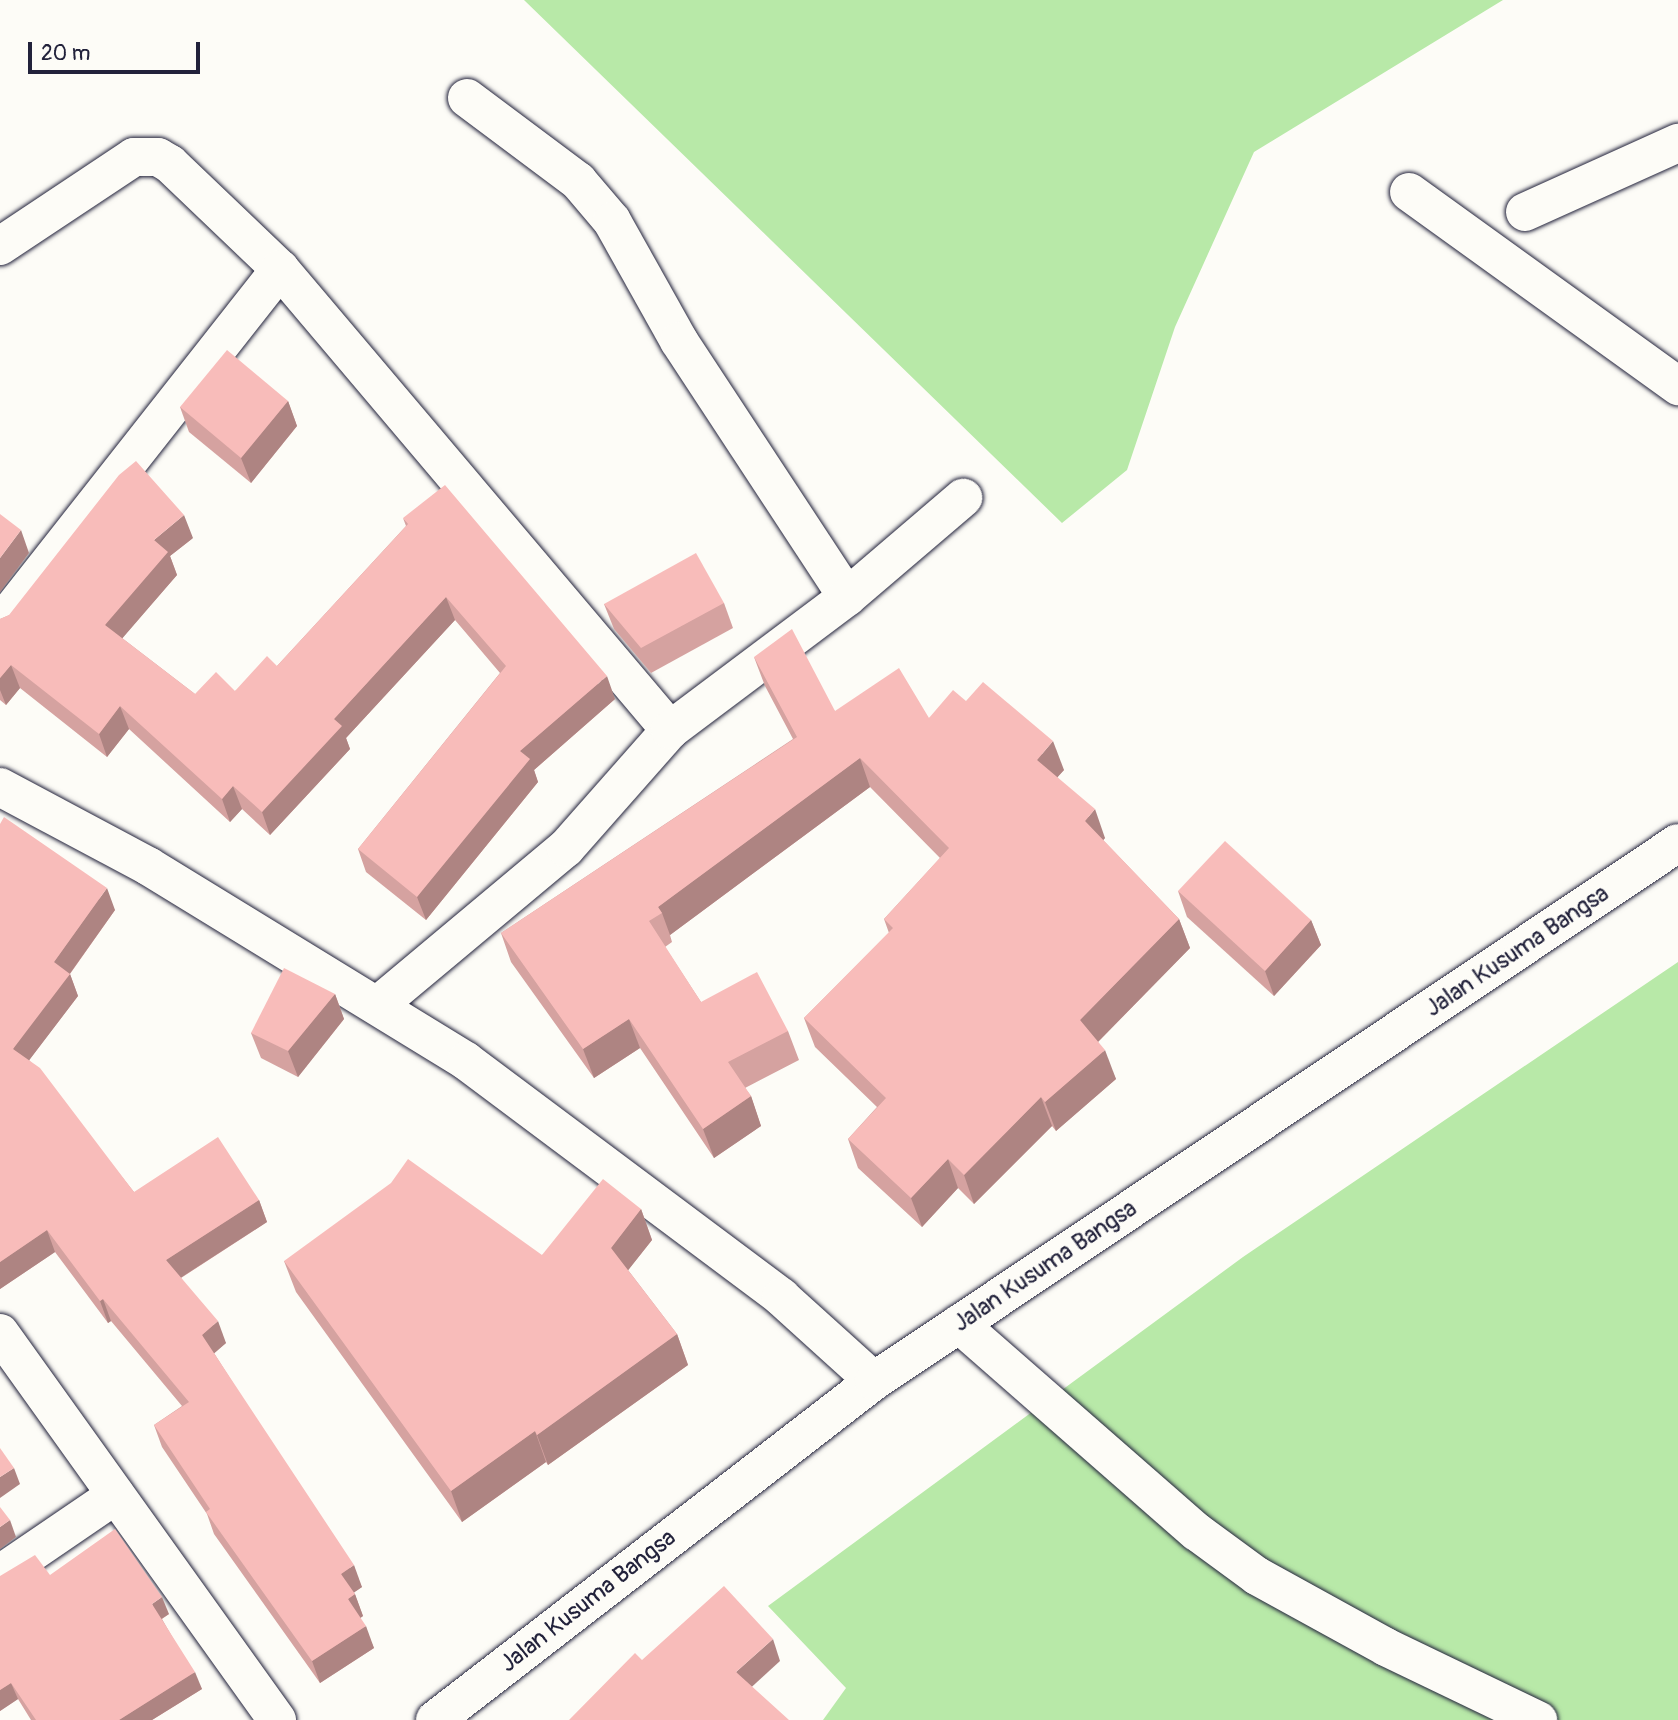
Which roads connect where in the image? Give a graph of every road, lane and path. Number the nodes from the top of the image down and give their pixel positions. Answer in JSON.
{"nodes":[{"id":1,"x":467,"y":98,"type":"dead end"},
{"id":2,"x":1678,"y":143,"type":"edge"},
{"id":3,"x":1409,"y":191,"type":"dead end"},
{"id":4,"x":1525,"y":212,"type":"dead end"},
{"id":5,"x":0,"y":246,"type":"edge"},
{"id":6,"x":280,"y":269,"type":"junction"},
{"id":7,"x":1678,"y":386,"type":"edge"},
{"id":8,"x":963,"y":498,"type":"dead end"},
{"id":9,"x":847,"y":597,"type":"junction"},
{"id":10,"x":0,"y":625,"type":"edge"},
{"id":11,"x":670,"y":730,"type":"junction"},
{"id":12,"x":0,"y":787,"type":"edge"},
{"id":13,"x":1678,"y":843,"type":"edge"},
{"id":14,"x":378,"y":1004,"type":"junction"},
{"id":15,"x":959,"y":1324,"type":"junction"},
{"id":16,"x":0,"y":1334,"type":"edge"},
{"id":17,"x":874,"y":1381,"type":"junction"},
{"id":18,"x":116,"y":1494,"type":"junction"},
{"id":19,"x":0,"y":1574,"type":"edge"},
{"id":20,"x":277,"y":1720,"type":"edge"},
{"id":21,"x":435,"y":1720,"type":"edge"},
{"id":22,"x":1538,"y":1720,"type":"edge"}],
"edges":[{"from":1,"to":9,"type":"street"},
{"from":2,"to":4,"type":"street"},
{"from":3,"to":7,"type":"street"},
{"from":5,"to":6,"type":"street"},
{"from":6,"to":10,"type":"street"},
{"from":6,"to":11,"type":"street"},
{"from":8,"to":9,"type":"street"},
{"from":9,"to":11,"type":"street"},
{"from":11,"to":14,"type":"street"},
{"from":12,"to":14,"type":"street"},
{"from":13,"to":15,"type":"street","name":"Jalan Kusuma Bangsa"},
{"from":14,"to":17,"type":"street"},
{"from":15,"to":17,"type":"street","name":"Jalan Kusuma Bangsa"},
{"from":15,"to":22,"type":"street"},
{"from":16,"to":18,"type":"street"},
{"from":17,"to":21,"type":"street","name":"Jalan Kusuma Bangsa"},
{"from":18,"to":19,"type":"street"},
{"from":18,"to":20,"type":"street"}]}
